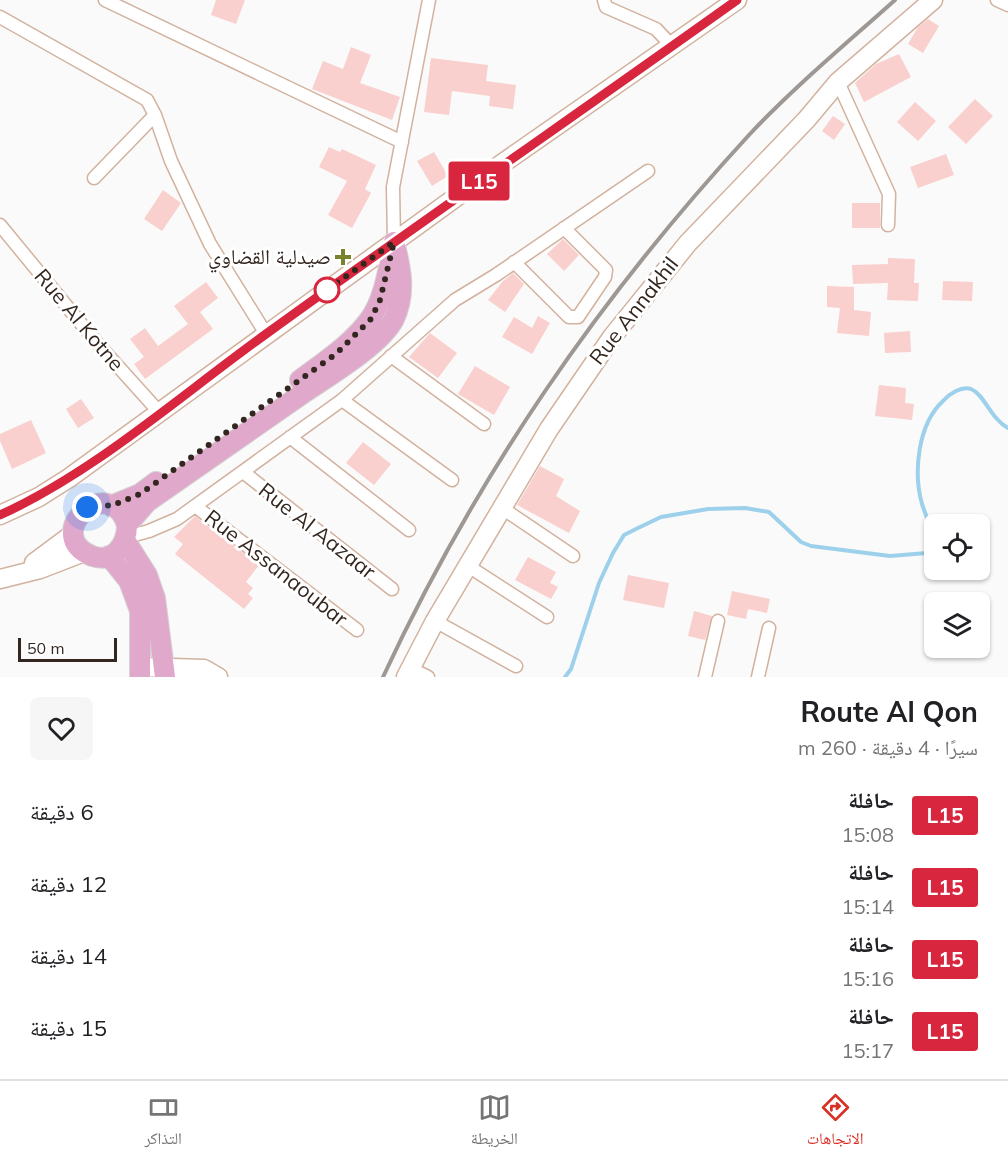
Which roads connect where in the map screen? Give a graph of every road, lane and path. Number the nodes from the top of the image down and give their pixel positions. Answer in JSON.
{"nodes":[{"id":1,"x":105,"y":0,"type":"edge"},
{"id":2,"x":429,"y":0,"type":"edge"},
{"id":3,"x":604,"y":0,"type":"edge"},
{"id":4,"x":737,"y":0,"type":"edge"},
{"id":5,"x":933,"y":0,"type":"edge"},
{"id":6,"x":997,"y":0,"type":"edge"},
{"id":7,"x":1008,"y":5,"type":"edge"},
{"id":8,"x":0,"y":17,"type":"edge"},
{"id":9,"x":672,"y":46,"type":"junction"},
{"id":10,"x":838,"y":82,"type":"junction"},
{"id":11,"x":155,"y":115,"type":"junction"},
{"id":12,"x":402,"y":142,"type":"junction"},
{"id":13,"x":648,"y":171,"type":"dead end"},
{"id":14,"x":94,"y":178,"type":"dead end"},
{"id":15,"x":888,"y":225,"type":"dead end"},
{"id":16,"x":1,"y":227,"type":"edge"},
{"id":17,"x":564,"y":228,"type":"junction"},
{"id":18,"x":394,"y":242,"type":"junction"},
{"id":19,"x":514,"y":262,"type":"junction"},
{"id":20,"x":266,"y":334,"type":"junction"},
{"id":21,"x":391,"y":356,"type":"junction"},
{"id":22,"x":342,"y":400,"type":"junction"},
{"id":23,"x":160,"y":413,"type":"junction"},
{"id":24,"x":484,"y":424,"type":"dead end"},
{"id":25,"x":290,"y":437,"type":"junction"},
{"id":26,"x":243,"y":472,"type":"junction"},
{"id":27,"x":452,"y":480,"type":"dead end"},
{"id":28,"x":111,"y":506,"type":"junction"},
{"id":29,"x":195,"y":506,"type":"junction"},
{"id":30,"x":502,"y":508,"type":"junction"},
{"id":31,"x":0,"y":515,"type":"edge"},
{"id":32,"x":409,"y":530,"type":"dead end"},
{"id":33,"x":73,"y":534,"type":"junction"},
{"id":34,"x":126,"y":534,"type":"junction"},
{"id":35,"x":84,"y":552,"type":"junction"},
{"id":36,"x":109,"y":556,"type":"junction"},
{"id":37,"x":573,"y":556,"type":"dead end"},
{"id":38,"x":468,"y":566,"type":"junction"},
{"id":39,"x":4,"y":578,"type":"edge"},
{"id":40,"x":392,"y":589,"type":"dead end"},
{"id":41,"x":547,"y":616,"type":"dead end"},
{"id":42,"x":435,"y":621,"type":"junction"},
{"id":43,"x":718,"y":621,"type":"dead end"},
{"id":44,"x":769,"y":628,"type":"dead end"},
{"id":45,"x":357,"y":630,"type":"dead end"},
{"id":46,"x":516,"y":666,"type":"dead end"},
{"id":47,"x":141,"y":672,"type":"edge"},
{"id":48,"x":166,"y":673,"type":"edge"},
{"id":49,"x":408,"y":673,"type":"edge"},
{"id":50,"x":218,"y":677,"type":"edge"},
{"id":51,"x":428,"y":677,"type":"edge"},
{"id":52,"x":705,"y":677,"type":"edge"},
{"id":53,"x":758,"y":677,"type":"edge"}],
"edges":[{"from":1,"to":12,"type":"street"},
{"from":2,"to":12,"type":"street"},
{"from":3,"to":9,"type":"street"},
{"from":4,"to":9,"type":"street"},
{"from":5,"to":10,"type":"street","name":"Rue Annakhil"},
{"from":6,"to":7,"type":"street"},
{"from":8,"to":11,"type":"street"},
{"from":9,"to":18,"type":"street"},
{"from":10,"to":15,"type":"street"},
{"from":10,"to":30,"type":"street","name":"Rue Annakhil"},
{"from":11,"to":14,"type":"street"},
{"from":11,"to":20,"type":"street"},
{"from":12,"to":18,"type":"street"},
{"from":13,"to":17,"type":"street"},
{"from":16,"to":23,"type":"street","name":"Rue Al Kotne"},
{"from":17,"to":19,"type":"street"},
{"from":17,"to":19,"type":"street"},
{"from":18,"to":20,"type":"street"},
{"from":18,"to":28,"type":"main road"},
{"from":18,"to":34,"type":"main road"},
{"from":19,"to":21,"type":"street"},
{"from":20,"to":23,"type":"street"},
{"from":21,"to":22,"type":"street"},
{"from":21,"to":24,"type":"street"},
{"from":22,"to":25,"type":"street"},
{"from":22,"to":27,"type":"street"},
{"from":23,"to":31,"type":"street"},
{"from":25,"to":26,"type":"street"},
{"from":25,"to":32,"type":"street"},
{"from":26,"to":29,"type":"street"},
{"from":26,"to":40,"type":"street","name":"Rue Al Aazaar"},
{"from":28,"to":33,"type":"main road"},
{"from":28,"to":34,"type":"main road"},
{"from":29,"to":34,"type":"street"},
{"from":29,"to":45,"type":"street","name":"Rue Assanaoubar"},
{"from":30,"to":37,"type":"street"},
{"from":30,"to":38,"type":"street","name":"Rue Annakhil"},
{"from":33,"to":35,"type":"main road"},
{"from":33,"to":39,"type":"street"},
{"from":34,"to":36,"type":"main road"},
{"from":34,"to":48,"type":"main road"},
{"from":35,"to":36,"type":"main road"},
{"from":35,"to":39,"type":"street"},
{"from":36,"to":47,"type":"main road"},
{"from":38,"to":41,"type":"street"},
{"from":38,"to":42,"type":"street","name":"Rue Annakhil"},
{"from":42,"to":46,"type":"street"},
{"from":42,"to":49,"type":"street","name":"Rue Annakhil"},
{"from":43,"to":52,"type":"street"},
{"from":44,"to":53,"type":"street"},
{"from":47,"to":48,"type":"street"},
{"from":48,"to":50,"type":"street"},
{"from":49,"to":51,"type":"street"}]}
